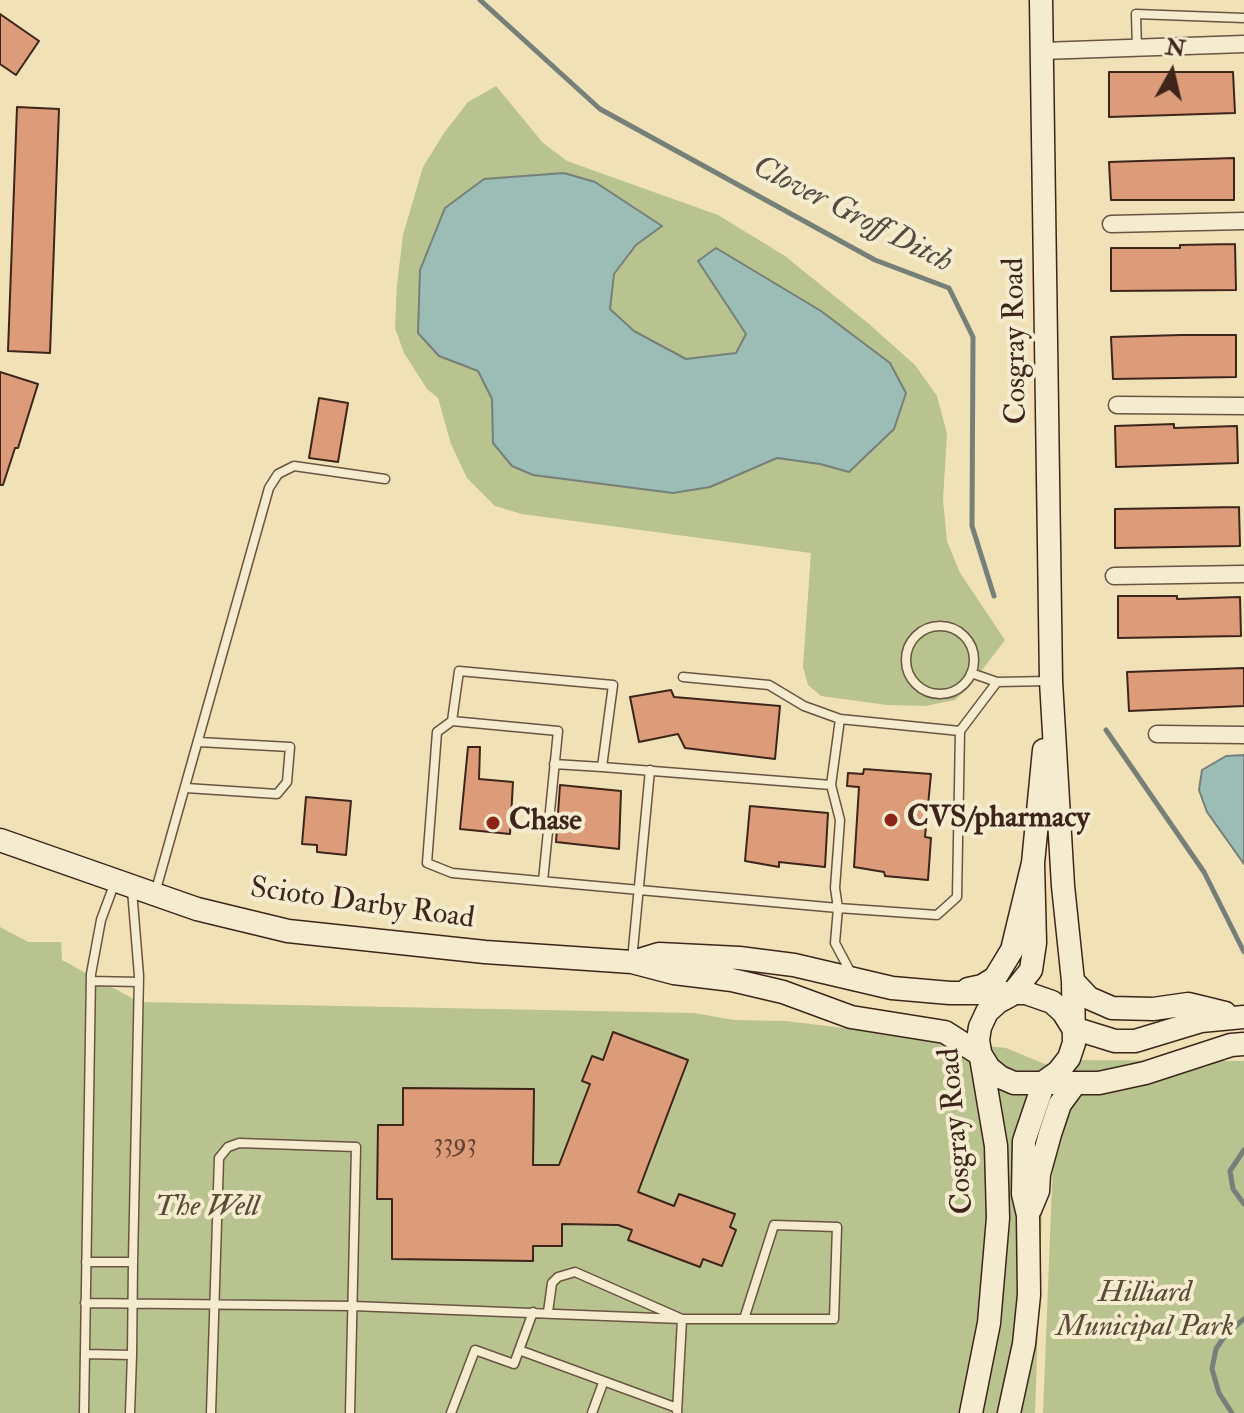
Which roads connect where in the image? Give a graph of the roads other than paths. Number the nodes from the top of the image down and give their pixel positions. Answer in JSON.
{"nodes":[{"id":1,"x":1041,"y":0,"type":"edge"},
{"id":2,"x":1244,"y":18,"type":"edge"},
{"id":3,"x":1244,"y":44,"type":"edge"},
{"id":4,"x":1137,"y":49,"type":"junction"},
{"id":5,"x":1042,"y":51,"type":"junction"},
{"id":6,"x":1244,"y":221,"type":"edge"},
{"id":7,"x":1111,"y":224,"type":"dead end"},
{"id":8,"x":1117,"y":405,"type":"dead end"},
{"id":9,"x":1244,"y":406,"type":"edge"},
{"id":10,"x":385,"y":479,"type":"dead end"},
{"id":11,"x":1244,"y":574,"type":"edge"},
{"id":12,"x":1114,"y":576,"type":"dead end"},
{"id":13,"x":971,"y":673,"type":"junction"},
{"id":14,"x":683,"y":677,"type":"dead end"},
{"id":15,"x":1051,"y":681,"type":"junction"},
{"id":16,"x":997,"y":682,"type":"junction"},
{"id":17,"x":840,"y":719,"type":"junction"},
{"id":18,"x":452,"y":721,"type":"junction"},
{"id":19,"x":960,"y":731,"type":"junction"},
{"id":20,"x":1157,"y":734,"type":"dead end"},
{"id":21,"x":1244,"y":735,"type":"edge"},
{"id":22,"x":199,"y":742,"type":"junction"},
{"id":23,"x":554,"y":764,"type":"junction"},
{"id":24,"x":602,"y":767,"type":"junction"},
{"id":25,"x":650,"y":770,"type":"junction"},
{"id":26,"x":831,"y":785,"type":"junction"},
{"id":27,"x":186,"y":788,"type":"junction"},
{"id":28,"x":0,"y":840,"type":"edge"},
{"id":29,"x":1033,"y":863,"type":"junction"},
{"id":30,"x":543,"y":881,"type":"junction"},
{"id":31,"x":124,"y":884,"type":"junction"},
{"id":32,"x":640,"y":889,"type":"junction"},
{"id":33,"x":155,"y":894,"type":"junction"},
{"id":34,"x":838,"y":908,"type":"junction"},
{"id":35,"x":632,"y":962,"type":"junction"},
{"id":36,"x":854,"y":978,"type":"junction"},
{"id":37,"x":91,"y":981,"type":"junction"},
{"id":38,"x":1073,"y":981,"type":"junction"},
{"id":39,"x":139,"y":982,"type":"junction"},
{"id":40,"x":950,"y":993,"type":"junction"},
{"id":41,"x":1011,"y":995,"type":"junction"},
{"id":42,"x":1243,"y":1016,"type":"edge"},
{"id":43,"x":1073,"y":1028,"type":"junction"},
{"id":44,"x":1244,"y":1044,"type":"edge"},
{"id":45,"x":981,"y":1055,"type":"junction"},
{"id":46,"x":1044,"y":1082,"type":"junction"},
{"id":47,"x":1074,"y":1085,"type":"junction"},
{"id":48,"x":1028,"y":1215,"type":"junction"},
{"id":49,"x":86,"y":1262,"type":"junction"},
{"id":50,"x":133,"y":1262,"type":"junction"},
{"id":51,"x":85,"y":1303,"type":"junction"},
{"id":52,"x":132,"y":1303,"type":"junction"},
{"id":53,"x":214,"y":1304,"type":"junction"},
{"id":54,"x":353,"y":1306,"type":"junction"},
{"id":55,"x":533,"y":1312,"type":"junction"},
{"id":56,"x":548,"y":1312,"type":"junction"},
{"id":57,"x":682,"y":1319,"type":"junction"},
{"id":58,"x":744,"y":1319,"type":"junction"},
{"id":59,"x":519,"y":1350,"type":"junction"},
{"id":60,"x":85,"y":1354,"type":"junction"},
{"id":61,"x":132,"y":1355,"type":"junction"},
{"id":62,"x":603,"y":1383,"type":"junction"},
{"id":63,"x":677,"y":1410,"type":"edge"},
{"id":64,"x":84,"y":1413,"type":"edge"},
{"id":65,"x":130,"y":1413,"type":"edge"},
{"id":66,"x":211,"y":1413,"type":"edge"},
{"id":67,"x":350,"y":1413,"type":"edge"},
{"id":68,"x":451,"y":1413,"type":"edge"},
{"id":69,"x":592,"y":1413,"type":"edge"},
{"id":70,"x":971,"y":1413,"type":"edge"},
{"id":71,"x":1009,"y":1413,"type":"edge"}],
"edges":[{"from":1,"to":5,"type":"main road","name":"Cosgray Road"},
{"from":2,"to":4,"type":"lane"},
{"from":3,"to":4,"type":"street"},
{"from":4,"to":5,"type":"street"},
{"from":5,"to":15,"type":"main road","name":"Cosgray Road"},
{"from":6,"to":7,"type":"street"},
{"from":8,"to":9,"type":"street"},
{"from":10,"to":22,"type":"lane"},
{"from":11,"to":12,"type":"street"},
{"from":13,"to":13,"type":"lane"},
{"from":13,"to":16,"type":"lane"},
{"from":14,"to":17,"type":"lane"},
{"from":15,"to":16,"type":"lane"},
{"from":15,"to":29,"type":"main road","name":"Cosgray Road"},
{"from":15,"to":38,"type":"main road","name":"Cosgray Road"},
{"from":16,"to":19,"type":"lane"},
{"from":17,"to":19,"type":"lane"},
{"from":17,"to":26,"type":"lane"},
{"from":18,"to":23,"type":"lane"},
{"from":18,"to":24,"type":"lane"},
{"from":18,"to":30,"type":"lane"},
{"from":19,"to":34,"type":"lane"},
{"from":20,"to":21,"type":"street"},
{"from":22,"to":27,"type":"lane"},
{"from":22,"to":27,"type":"lane"},
{"from":23,"to":24,"type":"lane"},
{"from":23,"to":30,"type":"lane"},
{"from":24,"to":25,"type":"lane"},
{"from":25,"to":26,"type":"lane"},
{"from":25,"to":32,"type":"lane"},
{"from":26,"to":34,"type":"lane"},
{"from":27,"to":33,"type":"lane"},
{"from":28,"to":31,"type":"main road","name":"Scioto Darby Road"},
{"from":29,"to":40,"type":"main road","name":"Cosgray Road"},
{"from":29,"to":41,"type":"main road","name":"Cosgray Road"},
{"from":30,"to":32,"type":"lane"},
{"from":31,"to":33,"type":"main road","name":"Scioto Darby Road"},
{"from":31,"to":37,"type":"lane"},
{"from":31,"to":39,"type":"lane"},
{"from":32,"to":34,"type":"lane"},
{"from":32,"to":35,"type":"lane"},
{"from":33,"to":35,"type":"main road","name":"Scioto Darby Road"},
{"from":34,"to":36,"type":"lane"},
{"from":35,"to":36,"type":"main road","name":"Scioto Darby Road"},
{"from":35,"to":45,"type":"main road","name":"Scioto Darby Road"},
{"from":36,"to":40,"type":"main road","name":"Scioto Darby Road"},
{"from":37,"to":39,"type":"lane"},
{"from":37,"to":49,"type":"lane"},
{"from":38,"to":42,"type":"main road","name":"Scioto Darby Road"},
{"from":38,"to":43,"type":"main road","name":"Cosgray Road"},
{"from":39,"to":50,"type":"lane"},
{"from":40,"to":41,"type":"main road","name":"Scioto Darby Road"},
{"from":41,"to":43,"type":"main road","name":"Scioto Darby Road"},
{"from":41,"to":45,"type":"main road","name":"Cosgray Road"},
{"from":42,"to":43,"type":"main road","name":"Scioto Darby Road"},
{"from":43,"to":46,"type":"main road","name":"Cosgray Road"},
{"from":44,"to":47,"type":"main road","name":"Scioto Darby Road"},
{"from":45,"to":46,"type":"main road","name":"Scioto Darby Road"},
{"from":45,"to":70,"type":"main road","name":"Cosgray Road"},
{"from":46,"to":47,"type":"main road","name":"Scioto Darby Road"},
{"from":46,"to":48,"type":"main road","name":"Cosgray Road"},
{"from":47,"to":48,"type":"main road","name":"Cosgray Road"},
{"from":48,"to":71,"type":"main road","name":"Cosgray Road"},
{"from":49,"to":50,"type":"lane"},
{"from":49,"to":51,"type":"lane"},
{"from":50,"to":52,"type":"lane"},
{"from":51,"to":52,"type":"lane"},
{"from":51,"to":60,"type":"lane"},
{"from":52,"to":53,"type":"lane"},
{"from":52,"to":61,"type":"lane"},
{"from":53,"to":54,"type":"lane"},
{"from":53,"to":54,"type":"lane"},
{"from":53,"to":66,"type":"lane"},
{"from":54,"to":55,"type":"lane"},
{"from":54,"to":67,"type":"lane"},
{"from":55,"to":56,"type":"lane"},
{"from":55,"to":59,"type":"lane"},
{"from":56,"to":57,"type":"lane"},
{"from":56,"to":57,"type":"lane"},
{"from":57,"to":58,"type":"lane"},
{"from":57,"to":63,"type":"lane"},
{"from":58,"to":58,"type":"lane"},
{"from":59,"to":62,"type":"lane"},
{"from":59,"to":68,"type":"lane"},
{"from":60,"to":61,"type":"lane"},
{"from":60,"to":64,"type":"lane"},
{"from":61,"to":65,"type":"lane"},
{"from":62,"to":63,"type":"lane"},
{"from":62,"to":69,"type":"lane"}]}
